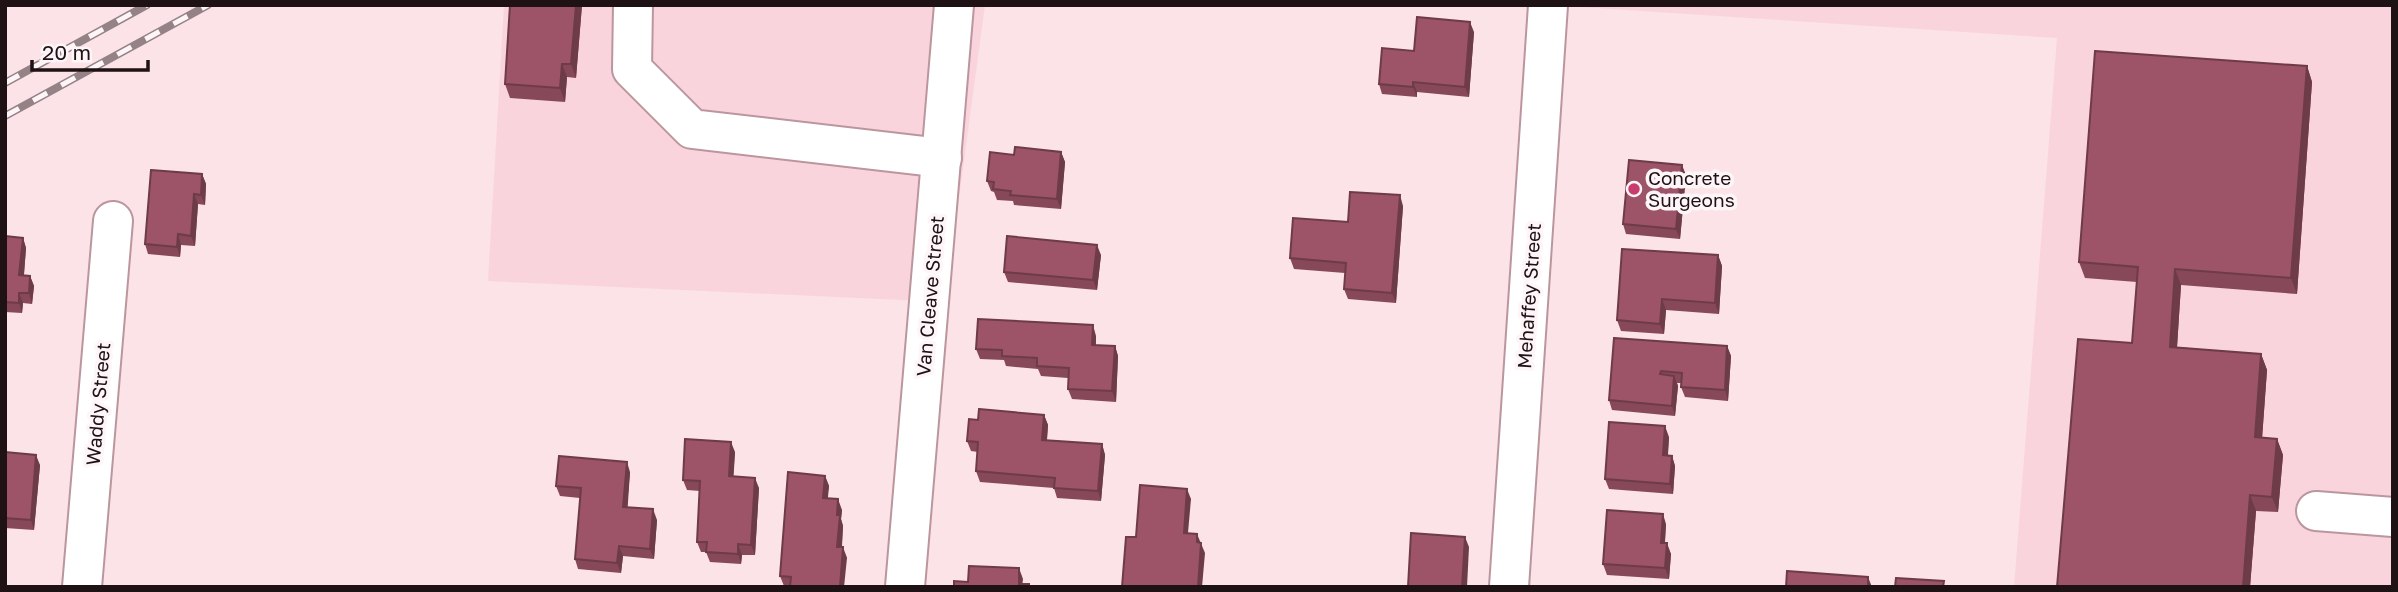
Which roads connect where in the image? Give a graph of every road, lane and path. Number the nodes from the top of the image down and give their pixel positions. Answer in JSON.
{"nodes":[{"id":1,"x":634,"y":5,"type":"edge"},
{"id":2,"x":954,"y":5,"type":"edge"},
{"id":3,"x":1548,"y":5,"type":"edge"},
{"id":4,"x":942,"y":158,"type":"junction"},
{"id":5,"x":113,"y":221,"type":"dead end"},
{"id":6,"x":2316,"y":510,"type":"dead end"},
{"id":7,"x":2393,"y":517,"type":"edge"},
{"id":8,"x":82,"y":587,"type":"edge"},
{"id":9,"x":905,"y":587,"type":"edge"},
{"id":10,"x":1509,"y":587,"type":"edge"}],
"edges":[{"from":1,"to":4,"type":"street"},
{"from":2,"to":4,"type":"street","name":"Van Cleave Street"},
{"from":3,"to":10,"type":"street","name":"Mehaffey Street"},
{"from":4,"to":9,"type":"street","name":"Van Cleave Street"},
{"from":5,"to":8,"type":"street","name":"Waddy Street"},
{"from":6,"to":7,"type":"street"}]}
